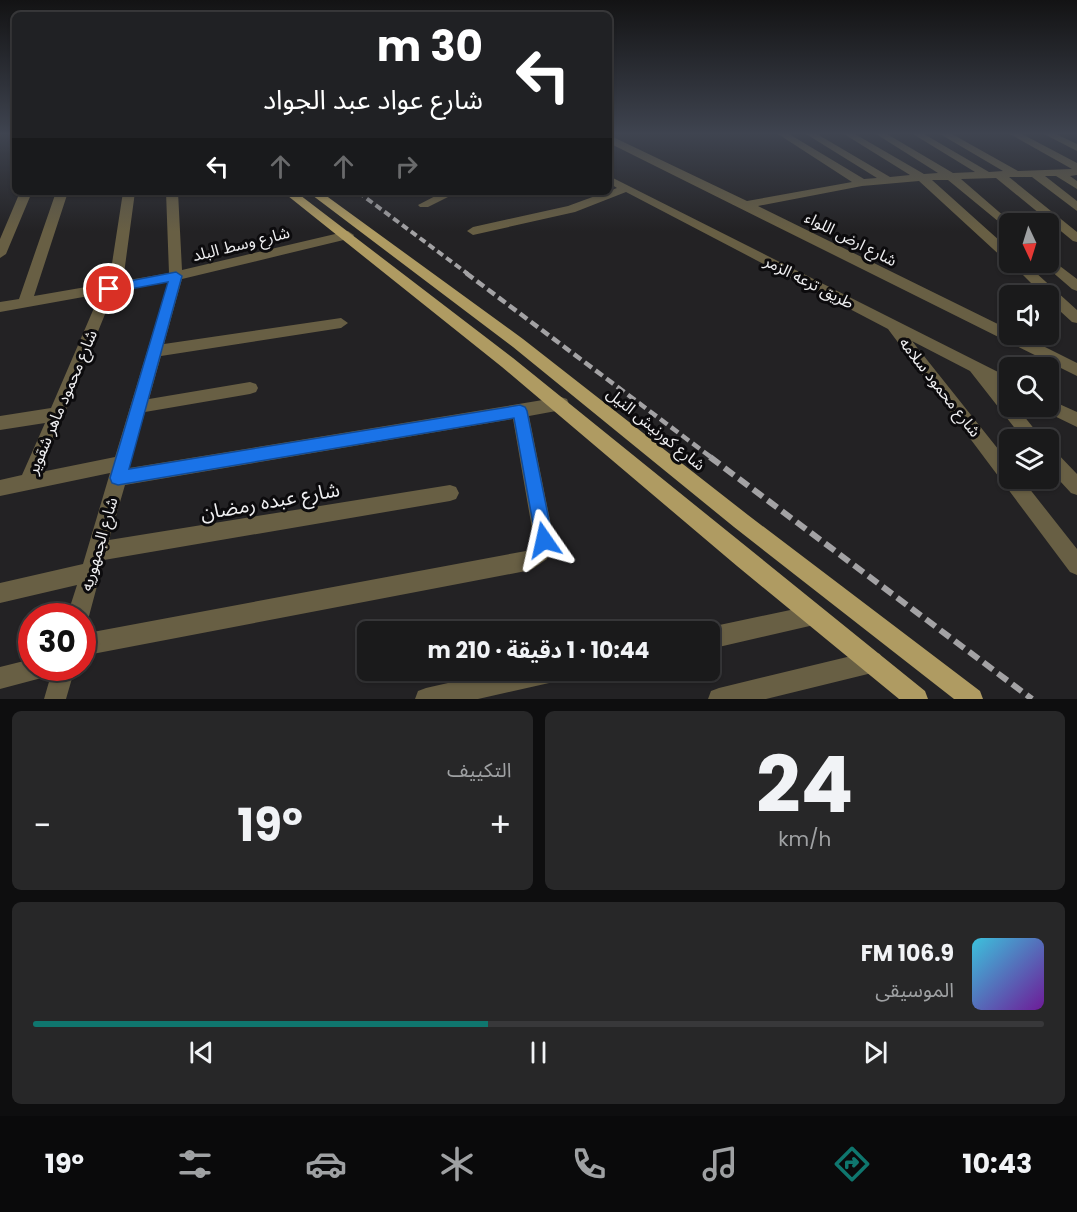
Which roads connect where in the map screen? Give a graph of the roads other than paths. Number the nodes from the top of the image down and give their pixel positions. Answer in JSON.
{"nodes":[{"id":1,"x":666,"y":167,"type":"edge"},
{"id":2,"x":836,"y":167,"type":"edge"},
{"id":3,"x":866,"y":167,"type":"edge"},
{"id":4,"x":904,"y":167,"type":"edge"},
{"id":5,"x":935,"y":167,"type":"edge"},
{"id":6,"x":980,"y":167,"type":"edge"},
{"id":7,"x":1003,"y":167,"type":"edge"},
{"id":8,"x":1033,"y":172,"type":"junction"},
{"id":9,"x":1058,"y":172,"type":"junction"},
{"id":10,"x":1077,"y":172,"type":"edge"},
{"id":11,"x":992,"y":173,"type":"junction"},
{"id":12,"x":1014,"y":173,"type":"junction"},
{"id":13,"x":949,"y":175,"type":"junction"},
{"id":14,"x":922,"y":177,"type":"junction"},
{"id":15,"x":612,"y":180,"type":"edge"},
{"id":16,"x":890,"y":181,"type":"junction"},
{"id":17,"x":862,"y":183,"type":"junction"},
{"id":18,"x":1077,"y":186,"type":"edge"},
{"id":19,"x":627,"y":188,"type":"junction"},
{"id":20,"x":612,"y":194,"type":"edge"},
{"id":21,"x":25,"y":195,"type":"edge"},
{"id":22,"x":61,"y":195,"type":"edge"},
{"id":23,"x":128,"y":195,"type":"edge"},
{"id":24,"x":172,"y":195,"type":"edge"},
{"id":25,"x":294,"y":195,"type":"edge"},
{"id":26,"x":318,"y":195,"type":"edge"},
{"id":27,"x":446,"y":195,"type":"edge"},
{"id":28,"x":608,"y":195,"type":"edge"},
{"id":29,"x":424,"y":205,"type":"dead end"},
{"id":30,"x":747,"y":205,"type":"junction"},
{"id":31,"x":1077,"y":207,"type":"edge"},
{"id":32,"x":999,"y":218,"type":"edge"},
{"id":33,"x":473,"y":231,"type":"dead end"},
{"id":34,"x":348,"y":235,"type":"junction"},
{"id":35,"x":1077,"y":238,"type":"edge"},
{"id":36,"x":999,"y":247,"type":"edge"},
{"id":37,"x":0,"y":254,"type":"edge"},
{"id":38,"x":1059,"y":270,"type":"edge"},
{"id":39,"x":1028,"y":273,"type":"edge"},
{"id":40,"x":176,"y":276,"type":"junction"},
{"id":41,"x":1077,"y":286,"type":"edge"},
{"id":42,"x":112,"y":288,"type":"junction"},
{"id":43,"x":25,"y":303,"type":"junction"},
{"id":44,"x":0,"y":308,"type":"edge"},
{"id":45,"x":1077,"y":318,"type":"edge"},
{"id":46,"x":340,"y":323,"type":"dead end"},
{"id":47,"x":892,"y":325,"type":"junction"},
{"id":48,"x":154,"y":351,"type":"junction"},
{"id":49,"x":971,"y":366,"type":"junction"},
{"id":50,"x":1077,"y":370,"type":"edge"},
{"id":51,"x":999,"y":380,"type":"edge"},
{"id":52,"x":250,"y":388,"type":"dead end"},
{"id":53,"x":561,"y":404,"type":"junction"},
{"id":54,"x":138,"y":407,"type":"junction"},
{"id":55,"x":520,"y":411,"type":"junction"},
{"id":56,"x":1059,"y":411,"type":"edge"},
{"id":57,"x":57,"y":414,"type":"junction"},
{"id":58,"x":1077,"y":420,"type":"edge"},
{"id":59,"x":0,"y":423,"type":"edge"},
{"id":60,"x":1025,"y":429,"type":"edge"},
{"id":61,"x":999,"y":464,"type":"edge"},
{"id":62,"x":1059,"y":468,"type":"edge"},
{"id":63,"x":120,"y":470,"type":"junction"},
{"id":64,"x":28,"y":482,"type":"junction"},
{"id":65,"x":0,"y":488,"type":"edge"},
{"id":66,"x":1077,"y":488,"type":"edge"},
{"id":67,"x":1018,"y":489,"type":"edge"},
{"id":68,"x":450,"y":493,"type":"dead end"},
{"id":69,"x":94,"y":562,"type":"junction"},
{"id":70,"x":1077,"y":566,"type":"edge"},
{"id":71,"x":0,"y":593,"type":"edge"},
{"id":72,"x":82,"y":603,"type":"edge"},
{"id":73,"x":814,"y":615,"type":"junction"},
{"id":74,"x":720,"y":636,"type":"edge"},
{"id":75,"x":96,"y":642,"type":"edge"},
{"id":76,"x":872,"y":662,"type":"junction"},
{"id":77,"x":18,"y":674,"type":"edge"},
{"id":78,"x":0,"y":678,"type":"edge"},
{"id":79,"x":60,"y":681,"type":"edge"},
{"id":80,"x":508,"y":681,"type":"edge"},
{"id":81,"x":54,"y":699,"type":"edge"},
{"id":82,"x":426,"y":699,"type":"edge"},
{"id":83,"x":719,"y":699,"type":"edge"},
{"id":84,"x":917,"y":699,"type":"edge"},
{"id":85,"x":972,"y":699,"type":"edge"}],
"edges":[{"from":1,"to":30,"type":"street","name":"شارع ارض اللواء"},
{"from":2,"to":17,"type":"street"},
{"from":3,"to":16,"type":"street"},
{"from":4,"to":14,"type":"street"},
{"from":5,"to":13,"type":"street"},
{"from":6,"to":11,"type":"street"},
{"from":7,"to":12,"type":"street"},
{"from":8,"to":9,"type":"street"},
{"from":8,"to":12,"type":"street"},
{"from":8,"to":31,"type":"street"},
{"from":9,"to":10,"type":"street"},
{"from":9,"to":18,"type":"street"},
{"from":11,"to":12,"type":"street"},
{"from":11,"to":13,"type":"street"},
{"from":11,"to":35,"type":"street"},
{"from":13,"to":14,"type":"street"},
{"from":13,"to":32,"type":"street"},
{"from":14,"to":16,"type":"street"},
{"from":14,"to":36,"type":"street"},
{"from":15,"to":19,"type":"street","name":"طريق ترعه الزمر"},
{"from":16,"to":17,"type":"street"},
{"from":17,"to":30,"type":"street"},
{"from":19,"to":20,"type":"street"},
{"from":19,"to":47,"type":"street","name":"طريق ترعه الزمر"},
{"from":21,"to":37,"type":"street"},
{"from":22,"to":43,"type":"street"},
{"from":23,"to":42,"type":"street","name":"شارع محمود ماهر شقوير"},
{"from":24,"to":40,"type":"street","name":"شارع الجمهوريه"},
{"from":25,"to":34,"type":"main road"},
{"from":26,"to":85,"type":"main road","name":"شارع كورنيش النيل"},
{"from":27,"to":29,"type":"street"},
{"from":28,"to":33,"type":"street"},
{"from":30,"to":50,"type":"street","name":"شارع ارض اللواء"},
{"from":34,"to":40,"type":"street","name":"شارع وسط البلد"},
{"from":34,"to":53,"type":"main road"},
{"from":38,"to":41,"type":"street"},
{"from":39,"to":45,"type":"street"},
{"from":40,"to":42,"type":"street","name":"شارع وسط البلد"},
{"from":40,"to":48,"type":"street","name":"شارع الجمهوريه"},
{"from":42,"to":43,"type":"street","name":"شارع وسط البلد"},
{"from":42,"to":57,"type":"street","name":"شارع محمود ماهر شقوير"},
{"from":43,"to":44,"type":"street","name":"شارع وسط البلد"},
{"from":46,"to":48,"type":"street"},
{"from":47,"to":49,"type":"street","name":"طريق ترعه الزمر"},
{"from":47,"to":61,"type":"street","name":"شارع محمود سلامه"},
{"from":48,"to":54,"type":"street","name":"شارع الجمهوريه"},
{"from":49,"to":51,"type":"street","name":"طريق ترعه الزمر"},
{"from":49,"to":60,"type":"street"},
{"from":52,"to":54,"type":"street"},
{"from":53,"to":55,"type":"street"},
{"from":53,"to":73,"type":"main road"},
{"from":54,"to":63,"type":"street","name":"شارع الجمهوريه"},
{"from":55,"to":63,"type":"street"},
{"from":55,"to":75,"type":"street"},
{"from":56,"to":58,"type":"street"},
{"from":57,"to":59,"type":"street"},
{"from":57,"to":64,"type":"street","name":"شارع محمود ماهر شقوير"},
{"from":62,"to":66,"type":"street"},
{"from":63,"to":64,"type":"street"},
{"from":63,"to":69,"type":"street","name":"شارع الجمهوريه"},
{"from":64,"to":65,"type":"street"},
{"from":67,"to":70,"type":"street","name":"شارع محمود سلامه"},
{"from":68,"to":69,"type":"street","name":"شارع عبده رمضان"},
{"from":69,"to":71,"type":"street","name":"شارع عبده رمضان"},
{"from":69,"to":72,"type":"street","name":"شارع الجمهوريه"},
{"from":73,"to":74,"type":"street"},
{"from":73,"to":76,"type":"main road"},
{"from":76,"to":83,"type":"street"},
{"from":76,"to":84,"type":"main road"},
{"from":77,"to":78,"type":"street"},
{"from":79,"to":81,"type":"street"},
{"from":80,"to":82,"type":"street"}]}
